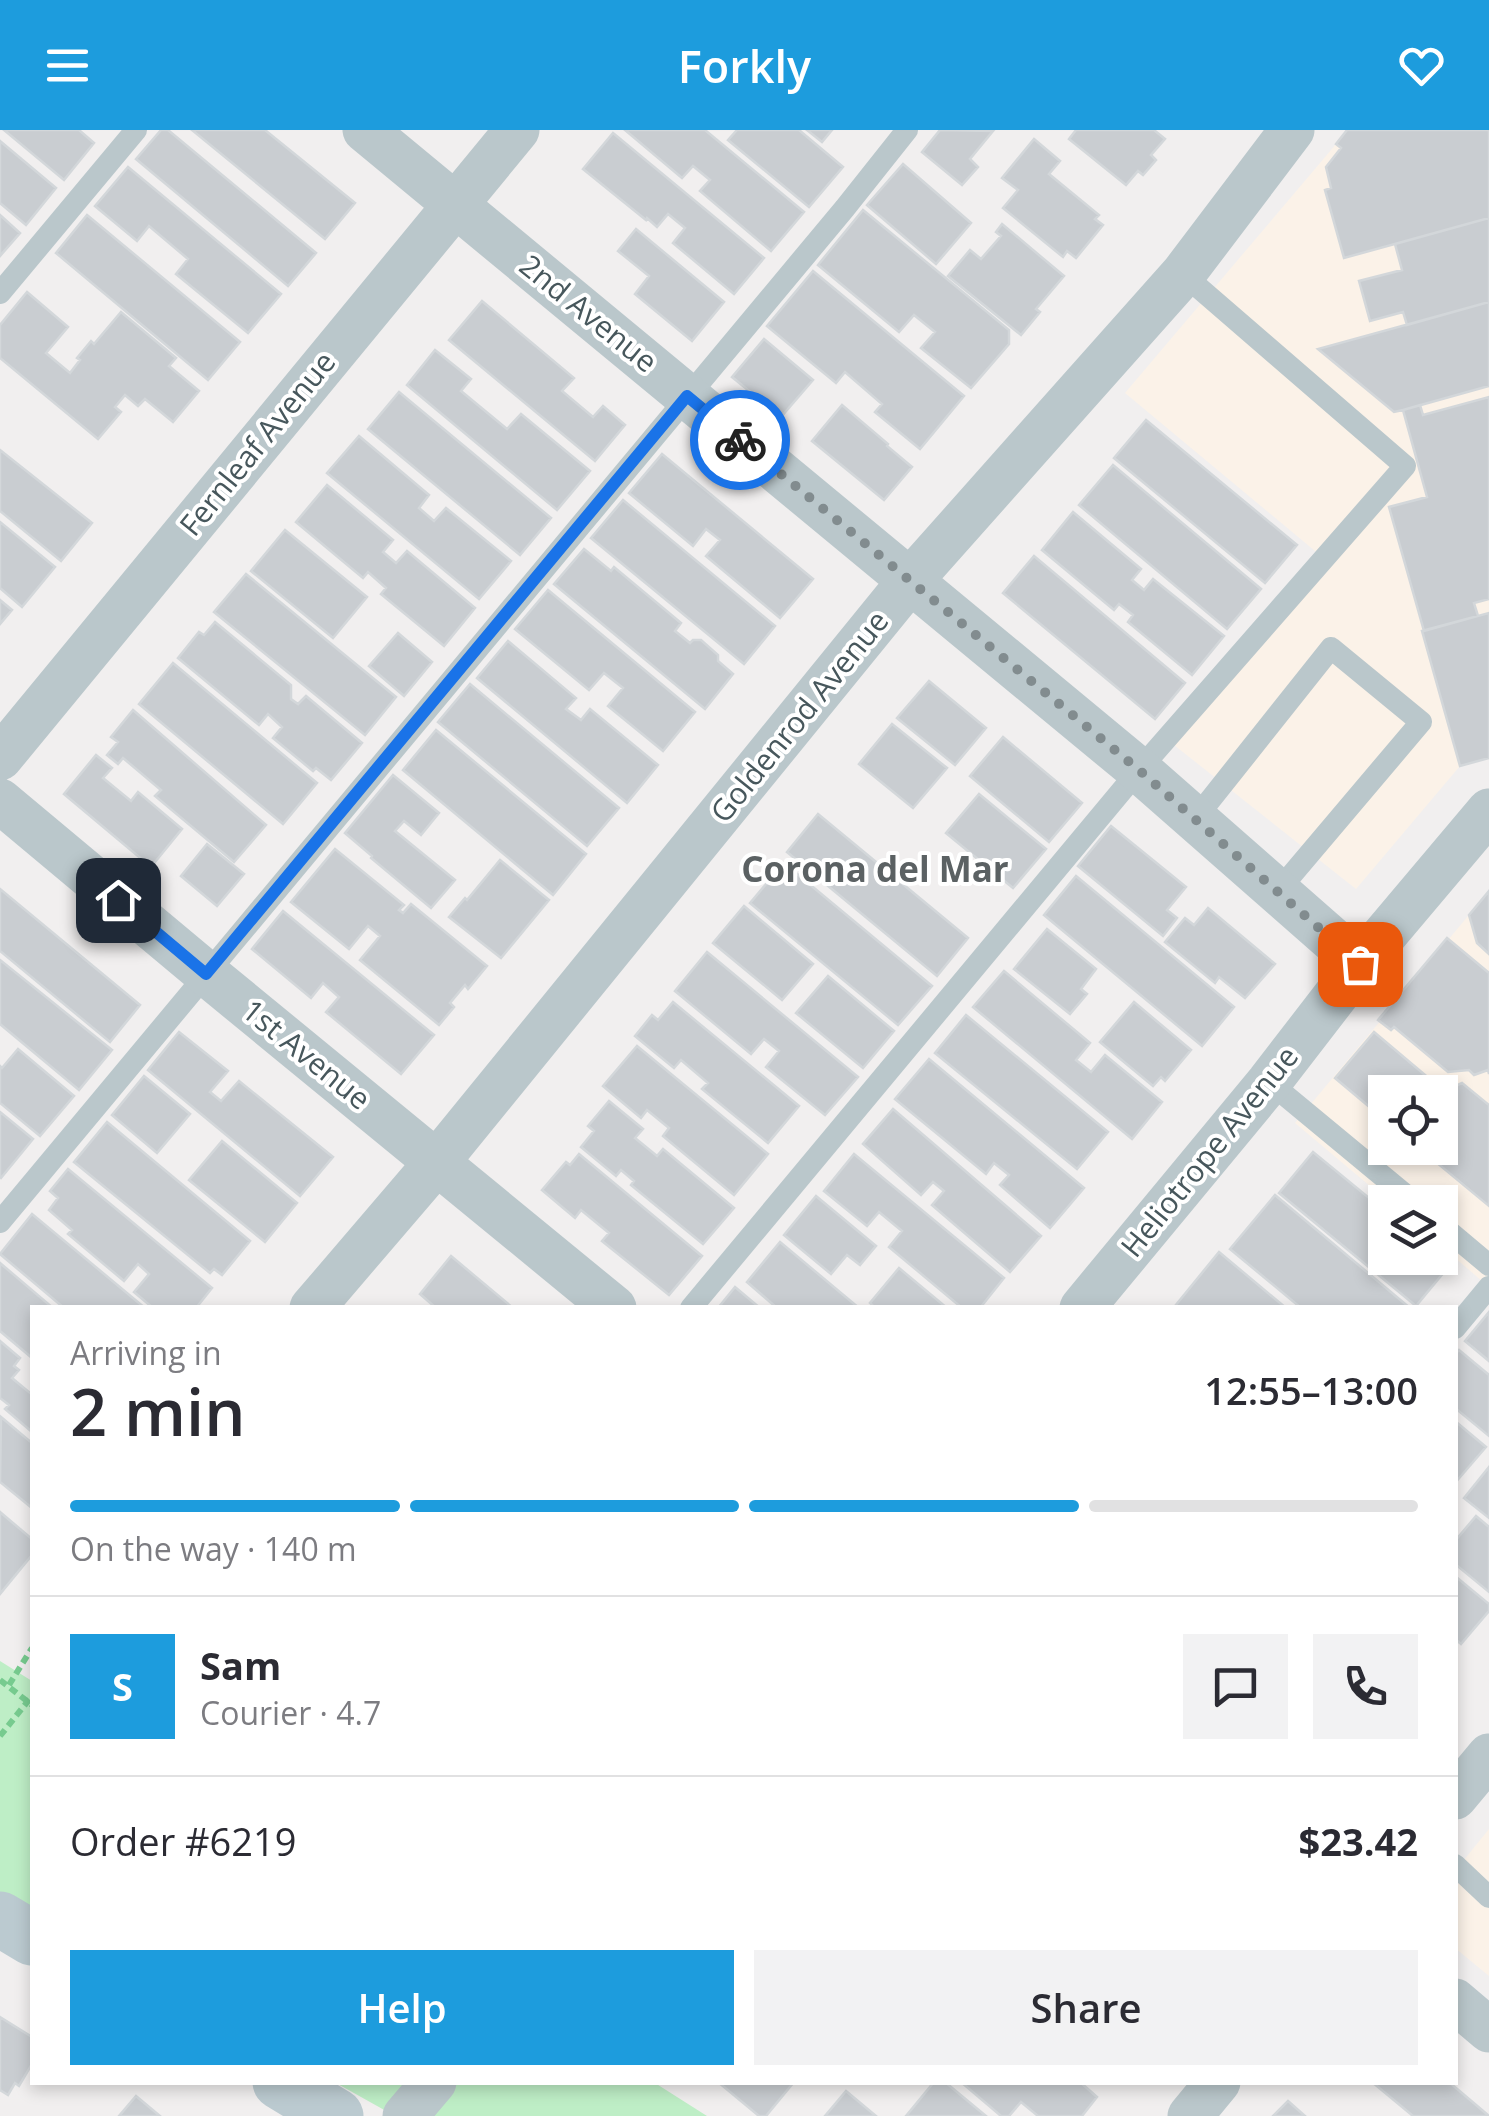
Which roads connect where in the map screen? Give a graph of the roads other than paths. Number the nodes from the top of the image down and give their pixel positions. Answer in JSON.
{"nodes":[{"id":1,"x":136,"y":130,"type":"edge"},
{"id":2,"x":365,"y":130,"type":"edge"},
{"id":3,"x":517,"y":130,"type":"edge"},
{"id":4,"x":907,"y":130,"type":"edge"},
{"id":5,"x":1292,"y":130,"type":"edge"},
{"id":6,"x":454,"y":206,"type":"junction"},
{"id":7,"x":1184,"y":274,"type":"junction"},
{"id":8,"x":0,"y":293,"type":"edge"},
{"id":9,"x":687,"y":396,"type":"junction"},
{"id":10,"x":910,"y":582,"type":"junction"},
{"id":11,"x":0,"y":758,"type":"edge"},
{"id":12,"x":1139,"y":770,"type":"junction"},
{"id":13,"x":0,"y":800,"type":"edge"},
{"id":14,"x":1489,"y":811,"type":"edge"},
{"id":15,"x":1196,"y":819,"type":"junction"},
{"id":16,"x":1278,"y":891,"type":"junction"},
{"id":17,"x":1360,"y":964,"type":"junction"},
{"id":18,"x":206,"y":974,"type":"junction"},
{"id":19,"x":1269,"y":1082,"type":"junction"},
{"id":20,"x":436,"y":1162,"type":"junction"},
{"id":21,"x":1393,"y":1185,"type":"edge"},
{"id":22,"x":0,"y":1222,"type":"edge"},
{"id":23,"x":1458,"y":1239,"type":"edge"},
{"id":24,"x":1489,"y":1264,"type":"edge"},
{"id":25,"x":1489,"y":1287,"type":"edge"},
{"id":26,"x":315,"y":1305,"type":"edge"},
{"id":27,"x":610,"y":1305,"type":"edge"},
{"id":28,"x":693,"y":1305,"type":"edge"},
{"id":29,"x":1084,"y":1305,"type":"edge"},
{"id":30,"x":1458,"y":1324,"type":"edge"},
{"id":31,"x":1489,"y":1756,"type":"edge"},
{"id":32,"x":1458,"y":1793,"type":"edge"},
{"id":33,"x":1458,"y":1867,"type":"edge"},
{"id":34,"x":1489,"y":1897,"type":"edge"},
{"id":35,"x":0,"y":1919,"type":"edge"},
{"id":36,"x":30,"y":1937,"type":"edge"},
{"id":37,"x":1458,"y":2004,"type":"edge"},
{"id":38,"x":1489,"y":2030,"type":"edge"},
{"id":39,"x":285,"y":2085,"type":"edge"},
{"id":40,"x":431,"y":2085,"type":"edge"},
{"id":41,"x":1216,"y":2085,"type":"edge"},
{"id":42,"x":336,"y":2116,"type":"edge"},
{"id":43,"x":405,"y":2116,"type":"edge"},
{"id":44,"x":1190,"y":2116,"type":"edge"}],
"edges":[{"from":1,"to":8,"type":"lane"},
{"from":2,"to":6,"type":"street","name":"2nd Avenue"},
{"from":3,"to":6,"type":"street","name":"Fernleaf Avenue"},
{"from":4,"to":9,"type":"lane"},
{"from":5,"to":7,"type":"street","name":"Goldenrod Avenue"},
{"from":6,"to":9,"type":"street","name":"2nd Avenue"},
{"from":6,"to":11,"type":"street","name":"Fernleaf Avenue"},
{"from":7,"to":10,"type":"street","name":"Goldenrod Avenue"},
{"from":7,"to":12,"type":"lane"},
{"from":9,"to":10,"type":"street","name":"2nd Avenue"},
{"from":9,"to":18,"type":"lane"},
{"from":10,"to":12,"type":"street","name":"2nd Avenue"},
{"from":10,"to":20,"type":"street","name":"Goldenrod Avenue"},
{"from":12,"to":15,"type":"street","name":"2nd Avenue"},
{"from":12,"to":28,"type":"lane"},
{"from":13,"to":18,"type":"street","name":"1st Avenue"},
{"from":14,"to":17,"type":"street","name":"Heliotrope Avenue"},
{"from":15,"to":16,"type":"street","name":"2nd Avenue"},
{"from":15,"to":16,"type":"lane"},
{"from":16,"to":17,"type":"street","name":"2nd Avenue"},
{"from":17,"to":19,"type":"street","name":"Heliotrope Avenue"},
{"from":18,"to":20,"type":"street","name":"1st Avenue"},
{"from":18,"to":22,"type":"lane"},
{"from":19,"to":21,"type":"lane"},
{"from":19,"to":29,"type":"street","name":"Heliotrope Avenue"},
{"from":20,"to":26,"type":"street","name":"Goldenrod Avenue"},
{"from":20,"to":27,"type":"street","name":"1st Avenue"},
{"from":23,"to":24,"type":"lane"},
{"from":25,"to":30,"type":"lane"},
{"from":31,"to":32,"type":"street"},
{"from":33,"to":34,"type":"lane"},
{"from":35,"to":36,"type":"main road"},
{"from":37,"to":38,"type":"street"},
{"from":39,"to":42,"type":"main road"},
{"from":40,"to":43,"type":"street"},
{"from":41,"to":44,"type":"street"}]}
